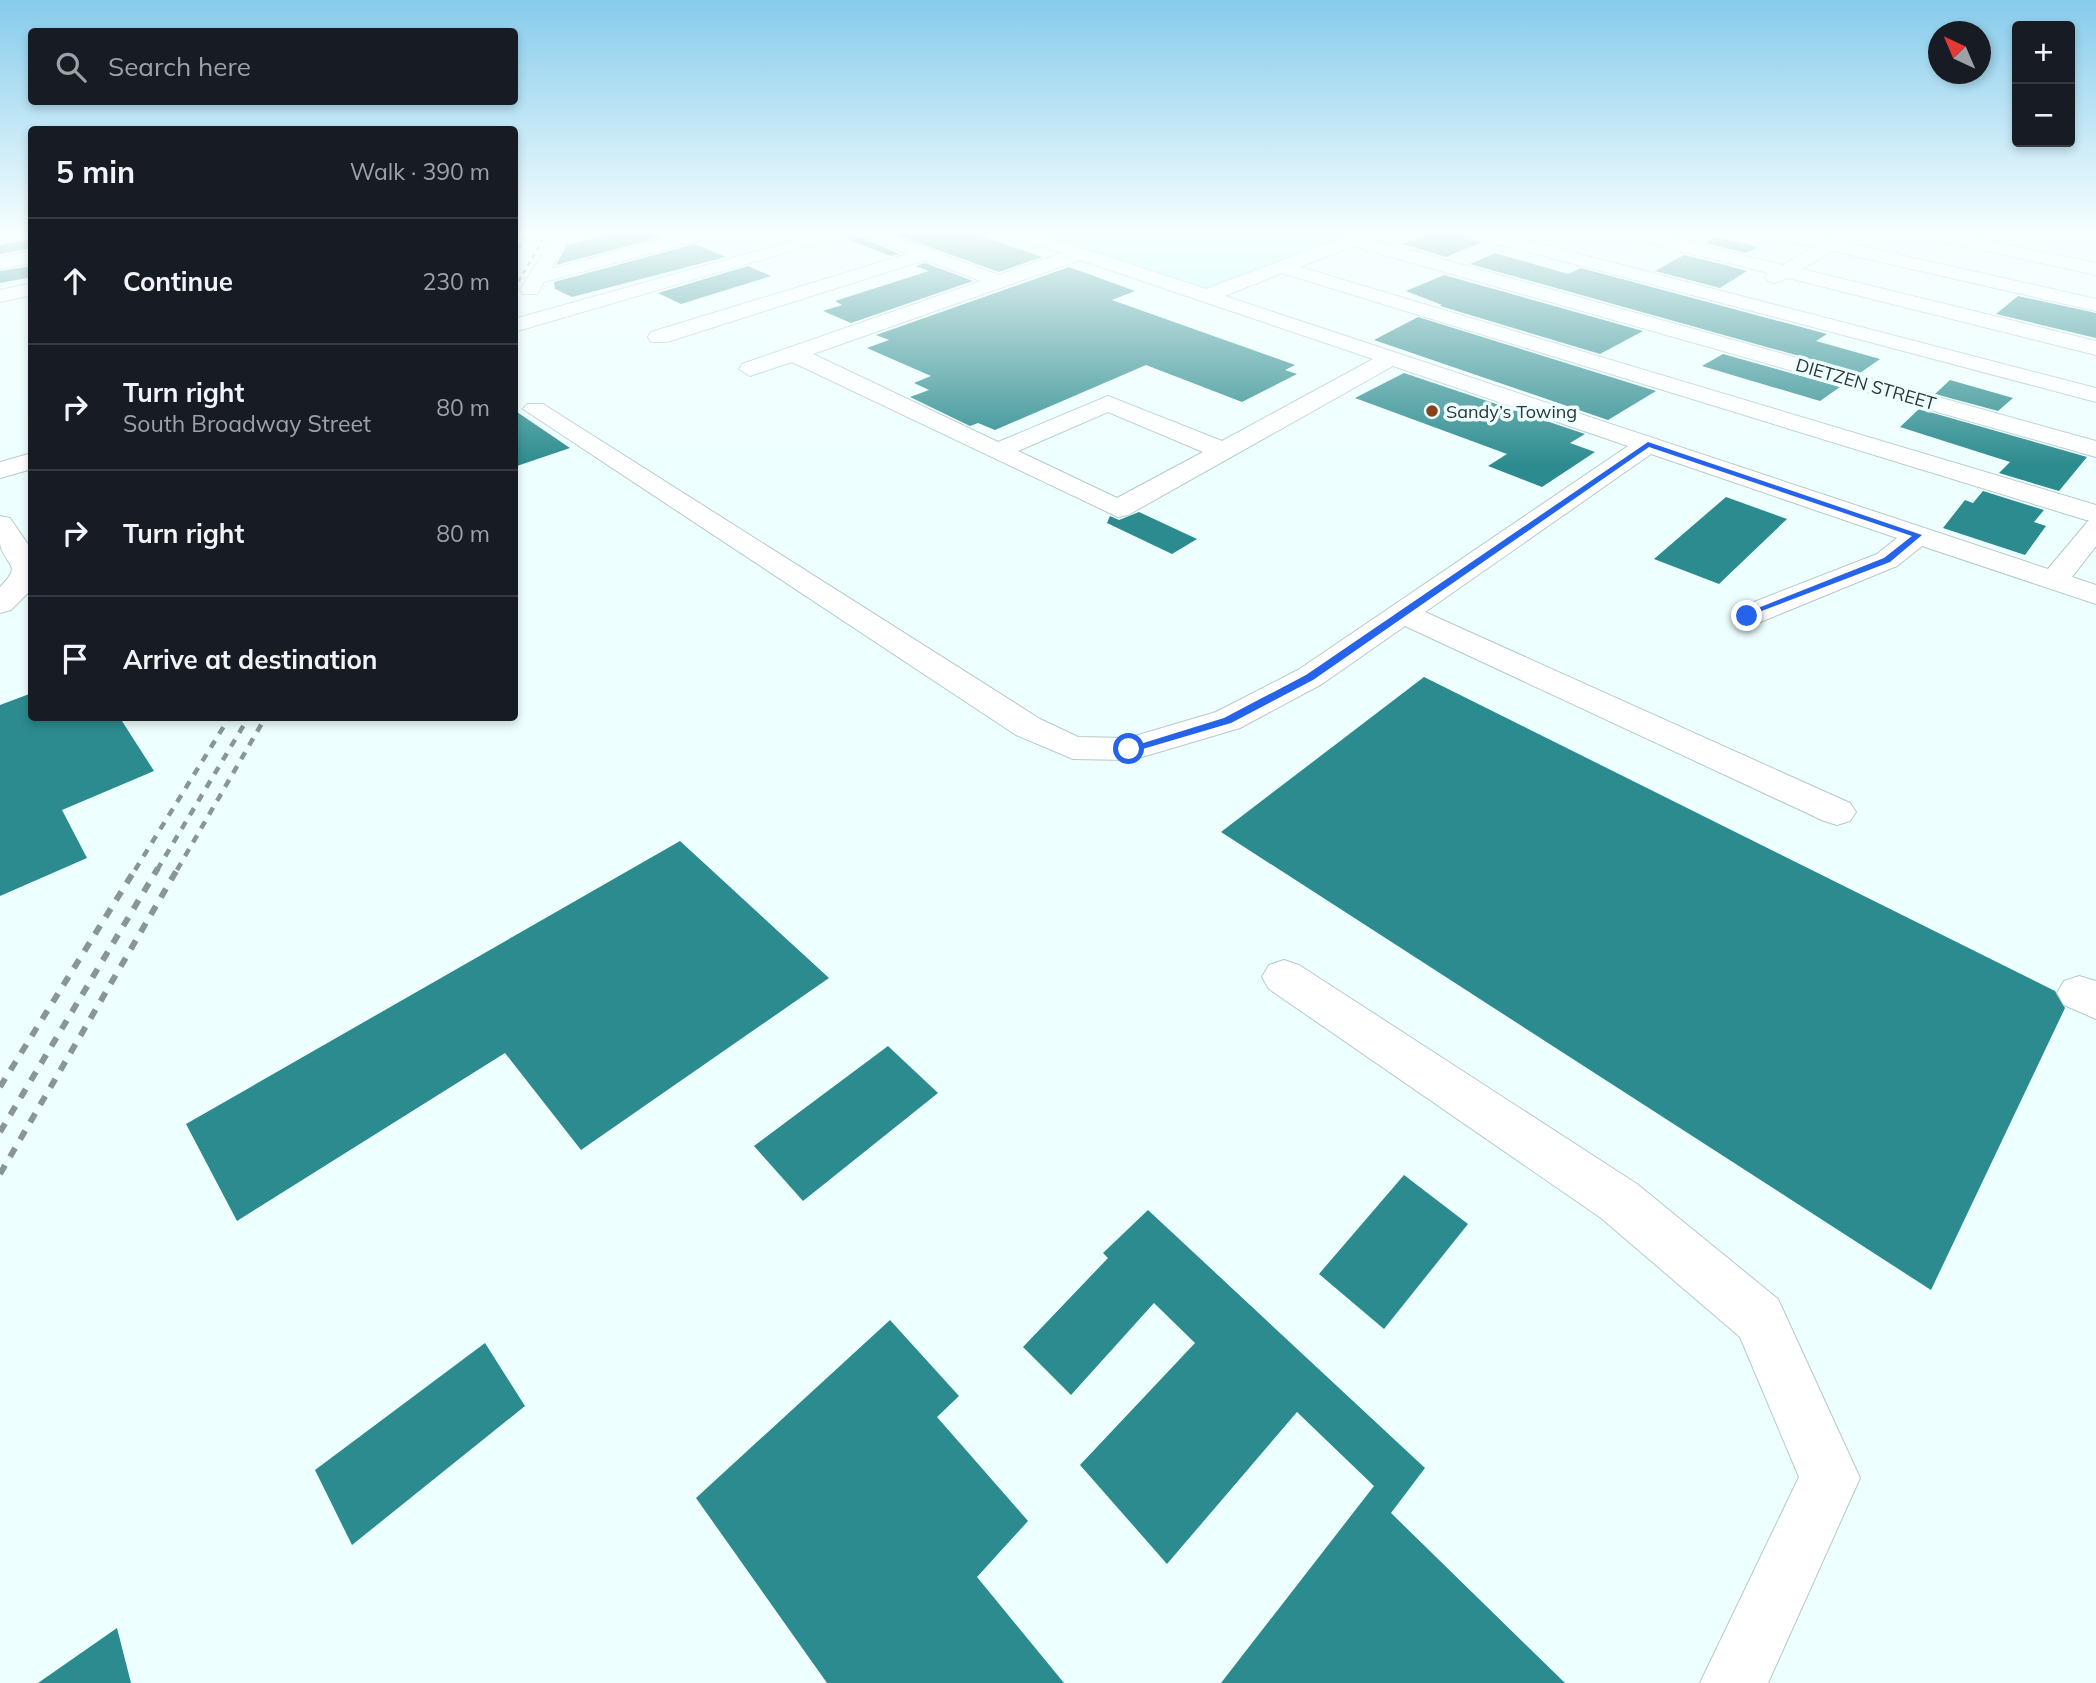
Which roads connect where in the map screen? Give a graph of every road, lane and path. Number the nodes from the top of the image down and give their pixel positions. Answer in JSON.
{"nodes":[{"id":1,"x":573,"y":310,"type":"edge"},
{"id":2,"x":735,"y":310,"type":"edge"},
{"id":3,"x":748,"y":310,"type":"edge"},
{"id":4,"x":913,"y":310,"type":"edge"},
{"id":5,"x":1246,"y":310,"type":"edge"},
{"id":6,"x":1421,"y":310,"type":"edge"},
{"id":7,"x":1601,"y":310,"type":"edge"},
{"id":8,"x":1720,"y":310,"type":"edge"},
{"id":9,"x":1768,"y":310,"type":"edge"},
{"id":10,"x":1941,"y":310,"type":"edge"},
{"id":11,"x":740,"y":312,"type":"junction"},
{"id":12,"x":766,"y":323,"type":"dead end"},
{"id":13,"x":518,"y":325,"type":"edge"},
{"id":14,"x":1681,"y":332,"type":"junction"},
{"id":15,"x":659,"y":337,"type":"dead end"},
{"id":16,"x":1659,"y":344,"type":"dead end"},
{"id":17,"x":801,"y":345,"type":"junction"},
{"id":18,"x":2096,"y":348,"type":"edge"},
{"id":19,"x":1638,"y":357,"type":"dead end"},
{"id":20,"x":1391,"y":358,"type":"junction"},
{"id":21,"x":750,"y":369,"type":"dead end"},
{"id":22,"x":1616,"y":369,"type":"junction"},
{"id":23,"x":1593,"y":383,"type":"dead end"},
{"id":24,"x":2096,"y":395,"type":"edge"},
{"id":25,"x":1571,"y":397,"type":"dead end"},
{"id":26,"x":535,"y":409,"type":"dead end"},
{"id":27,"x":1548,"y":410,"type":"junction"},
{"id":28,"x":1648,"y":444,"type":"junction"},
{"id":29,"x":2096,"y":449,"type":"edge"},
{"id":30,"x":998,"y":451,"type":"junction"},
{"id":31,"x":1223,"y":451,"type":"junction"},
{"id":32,"x":28,"y":462,"type":"edge"},
{"id":33,"x":0,"y":470,"type":"edge"},
{"id":34,"x":2096,"y":514,"type":"edge"},
{"id":35,"x":0,"y":524,"type":"edge"},
{"id":36,"x":2096,"y":527,"type":"edge"},
{"id":37,"x":1917,"y":535,"type":"junction"},
{"id":38,"x":2054,"y":581,"type":"junction"},
{"id":39,"x":2096,"y":595,"type":"edge"},
{"id":40,"x":0,"y":604,"type":"edge"},
{"id":41,"x":1403,"y":613,"type":"junction"},
{"id":42,"x":1747,"y":616,"type":"dead end"},
{"id":43,"x":1837,"y":812,"type":"dead end"},
{"id":44,"x":1284,"y":977,"type":"dead end"},
{"id":45,"x":1734,"y":1683,"type":"edge"}],
"edges":[{"from":1,"to":13,"type":"street"},
{"from":2,"to":11,"type":"street"},
{"from":3,"to":11,"type":"street"},
{"from":4,"to":17,"type":"street"},
{"from":5,"to":20,"type":"street"},
{"from":6,"to":22,"type":"street"},
{"from":7,"to":14,"type":"street","name":"DIETZEN STREET"},
{"from":8,"to":14,"type":"street"},
{"from":9,"to":24,"type":"street"},
{"from":10,"to":18,"type":"street"},
{"from":11,"to":12,"type":"street"},
{"from":11,"to":15,"type":"street"},
{"from":14,"to":16,"type":"street"},
{"from":14,"to":29,"type":"street","name":"DIETZEN STREET"},
{"from":17,"to":21,"type":"street"},
{"from":17,"to":30,"type":"street"},
{"from":19,"to":22,"type":"street"},
{"from":20,"to":27,"type":"street"},
{"from":20,"to":31,"type":"street"},
{"from":22,"to":23,"type":"street"},
{"from":22,"to":34,"type":"street"},
{"from":25,"to":27,"type":"street"},
{"from":26,"to":41,"type":"street"},
{"from":27,"to":28,"type":"street"},
{"from":28,"to":37,"type":"street"},
{"from":28,"to":41,"type":"street"},
{"from":30,"to":31,"type":"street"},
{"from":30,"to":31,"type":"street"},
{"from":32,"to":33,"type":"street"},
{"from":35,"to":40,"type":"street"},
{"from":36,"to":38,"type":"street"},
{"from":37,"to":38,"type":"street"},
{"from":37,"to":42,"type":"street"},
{"from":38,"to":39,"type":"street"},
{"from":41,"to":43,"type":"street"},
{"from":44,"to":45,"type":"street"}]}
